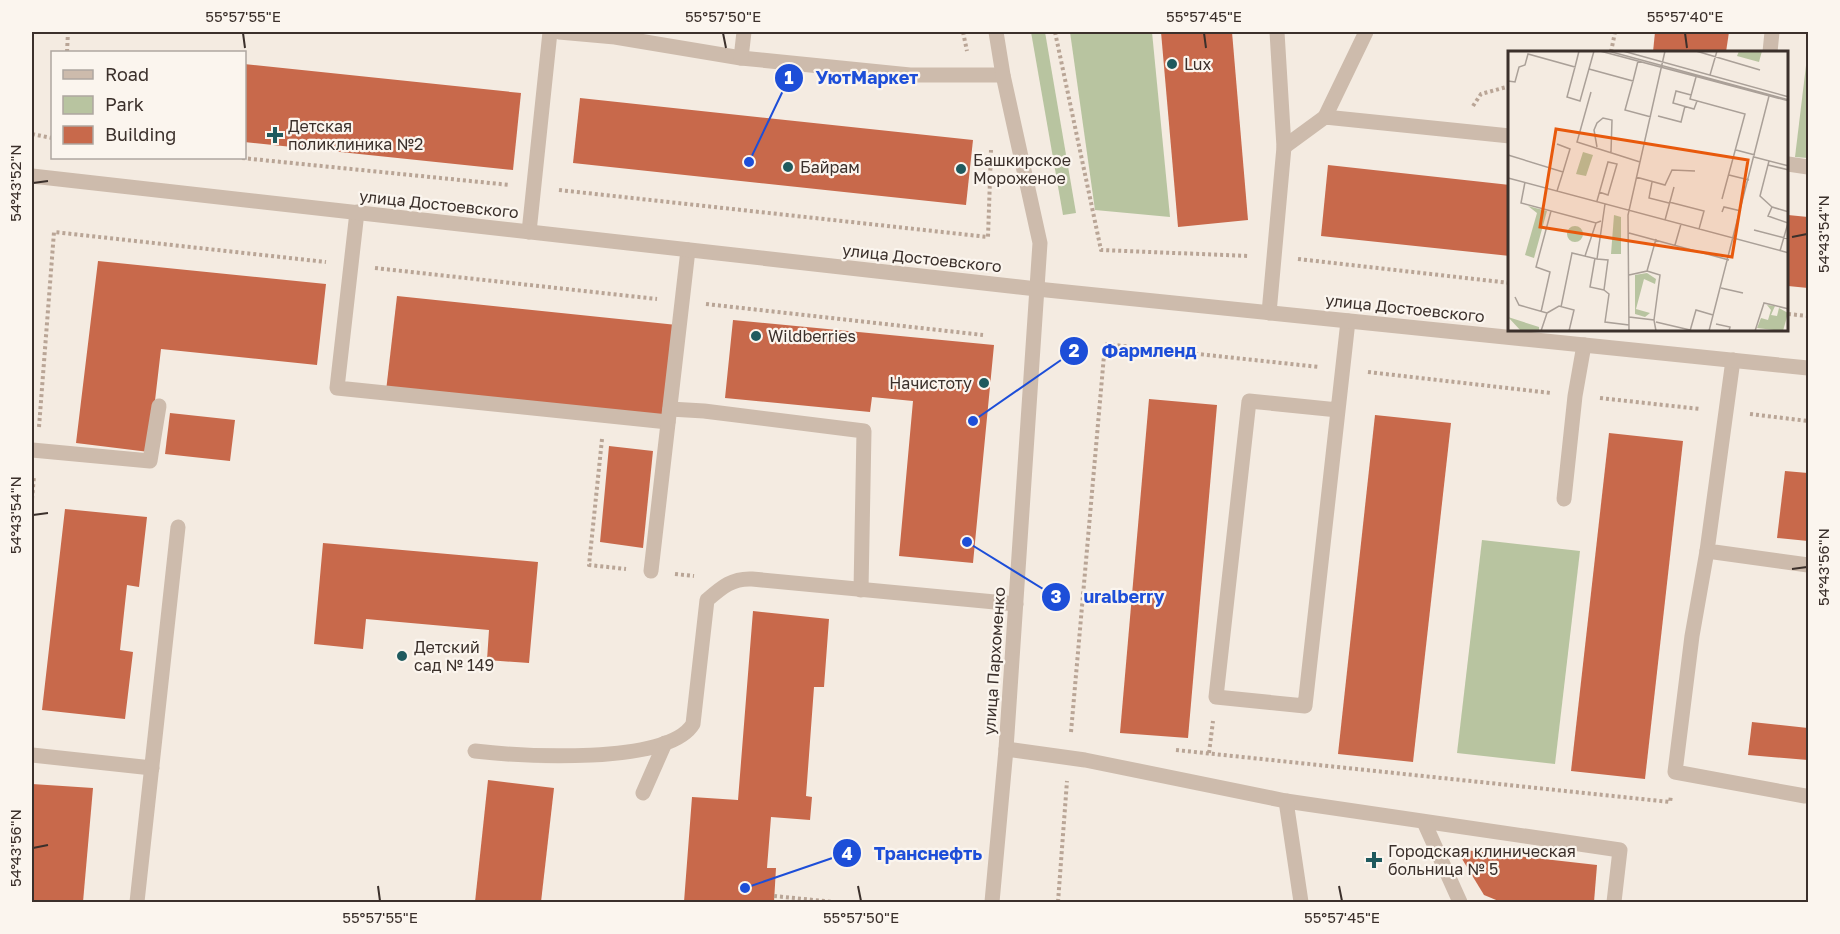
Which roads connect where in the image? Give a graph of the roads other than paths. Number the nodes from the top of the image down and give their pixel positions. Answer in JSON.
{"nodes":[{"id":1,"x":550,"y":32,"type":"edge"},
{"id":2,"x":559,"y":32,"type":"edge"},
{"id":3,"x":744,"y":32,"type":"edge"},
{"id":4,"x":996,"y":32,"type":"edge"},
{"id":5,"x":1277,"y":32,"type":"edge"},
{"id":6,"x":1366,"y":32,"type":"edge"},
{"id":7,"x":1772,"y":32,"type":"edge"},
{"id":8,"x":1770,"y":51,"type":"edge"},
{"id":9,"x":741,"y":58,"type":"junction"},
{"id":10,"x":1003,"y":75,"type":"junction"},
{"id":11,"x":1325,"y":117,"type":"junction"},
{"id":12,"x":1508,"y":136,"type":"edge"},
{"id":13,"x":1284,"y":147,"type":"junction"},
{"id":14,"x":1789,"y":164,"type":"edge"},
{"id":15,"x":1809,"y":167,"type":"edge"},
{"id":16,"x":32,"y":176,"type":"edge"},
{"id":17,"x":357,"y":212,"type":"junction"},
{"id":18,"x":529,"y":232,"type":"junction"},
{"id":19,"x":688,"y":250,"type":"junction"},
{"id":20,"x":1037,"y":289,"type":"junction"},
{"id":21,"x":1269,"y":313,"type":"junction"},
{"id":22,"x":1348,"y":321,"type":"junction"},
{"id":23,"x":1584,"y":345,"type":"junction"},
{"id":24,"x":1733,"y":360,"type":"junction"},
{"id":25,"x":1809,"y":368,"type":"edge"},
{"id":26,"x":159,"y":406,"type":"dead end"},
{"id":27,"x":1338,"y":410,"type":"junction"},
{"id":28,"x":669,"y":416,"type":"junction"},
{"id":29,"x":34,"y":451,"type":"edge"},
{"id":30,"x":1564,"y":499,"type":"dead end"},
{"id":31,"x":178,"y":527,"type":"dead end"},
{"id":32,"x":1707,"y":551,"type":"junction"},
{"id":33,"x":1809,"y":564,"type":"edge"},
{"id":34,"x":651,"y":571,"type":"dead end"},
{"id":35,"x":861,"y":590,"type":"junction"},
{"id":36,"x":1016,"y":604,"type":"junction"},
{"id":37,"x":665,"y":743,"type":"junction"},
{"id":38,"x":1006,"y":749,"type":"junction"},
{"id":39,"x":475,"y":751,"type":"dead end"},
{"id":40,"x":32,"y":755,"type":"edge"},
{"id":41,"x":152,"y":768,"type":"junction"},
{"id":42,"x":643,"y":793,"type":"dead end"},
{"id":43,"x":1805,"y":796,"type":"dead end"},
{"id":44,"x":1286,"y":801,"type":"junction"},
{"id":45,"x":1424,"y":822,"type":"junction"},
{"id":46,"x":137,"y":903,"type":"edge"},
{"id":47,"x":992,"y":903,"type":"edge"},
{"id":48,"x":1301,"y":903,"type":"edge"},
{"id":49,"x":1460,"y":903,"type":"edge"},
{"id":50,"x":1614,"y":903,"type":"edge"}],
"edges":[{"from":1,"to":18,"type":"street"},
{"from":2,"to":9,"type":"street"},
{"from":3,"to":9,"type":"street"},
{"from":4,"to":10,"type":"street","name":"улица Пархоменко"},
{"from":5,"to":13,"type":"street"},
{"from":6,"to":11,"type":"street"},
{"from":7,"to":8,"type":"street"},
{"from":9,"to":10,"type":"street"},
{"from":10,"to":20,"type":"street","name":"улица Пархоменко"},
{"from":11,"to":12,"type":"street"},
{"from":11,"to":13,"type":"street"},
{"from":13,"to":21,"type":"street"},
{"from":14,"to":15,"type":"street"},
{"from":16,"to":17,"type":"street","name":"улица Достоевского"},
{"from":17,"to":18,"type":"street","name":"улица Достоевского"},
{"from":17,"to":28,"type":"street"},
{"from":18,"to":19,"type":"street","name":"улица Достоевского"},
{"from":19,"to":20,"type":"street","name":"улица Достоевского"},
{"from":19,"to":28,"type":"street"},
{"from":20,"to":21,"type":"street","name":"улица Достоевского"},
{"from":20,"to":36,"type":"street","name":"улица Пархоменко"},
{"from":21,"to":22,"type":"street","name":"улица Достоевского"},
{"from":22,"to":23,"type":"street","name":"улица Достоевского"},
{"from":22,"to":27,"type":"street"},
{"from":23,"to":24,"type":"street","name":"улица Достоевского"},
{"from":23,"to":30,"type":"street"},
{"from":24,"to":25,"type":"street","name":"улица Достоевского"},
{"from":24,"to":32,"type":"street"},
{"from":26,"to":29,"type":"street"},
{"from":27,"to":27,"type":"street"},
{"from":28,"to":34,"type":"street"},
{"from":28,"to":35,"type":"street"},
{"from":31,"to":41,"type":"street"},
{"from":32,"to":33,"type":"street"},
{"from":32,"to":43,"type":"street"},
{"from":35,"to":36,"type":"street"},
{"from":35,"to":37,"type":"street"},
{"from":36,"to":38,"type":"street","name":"улица Пархоменко"},
{"from":37,"to":39,"type":"street"},
{"from":37,"to":42,"type":"street"},
{"from":38,"to":44,"type":"street"},
{"from":38,"to":47,"type":"street","name":"улица Пархоменко"},
{"from":40,"to":41,"type":"street"},
{"from":41,"to":46,"type":"street"},
{"from":44,"to":45,"type":"street"},
{"from":44,"to":48,"type":"street"},
{"from":45,"to":49,"type":"street"},
{"from":45,"to":50,"type":"street"}]}
